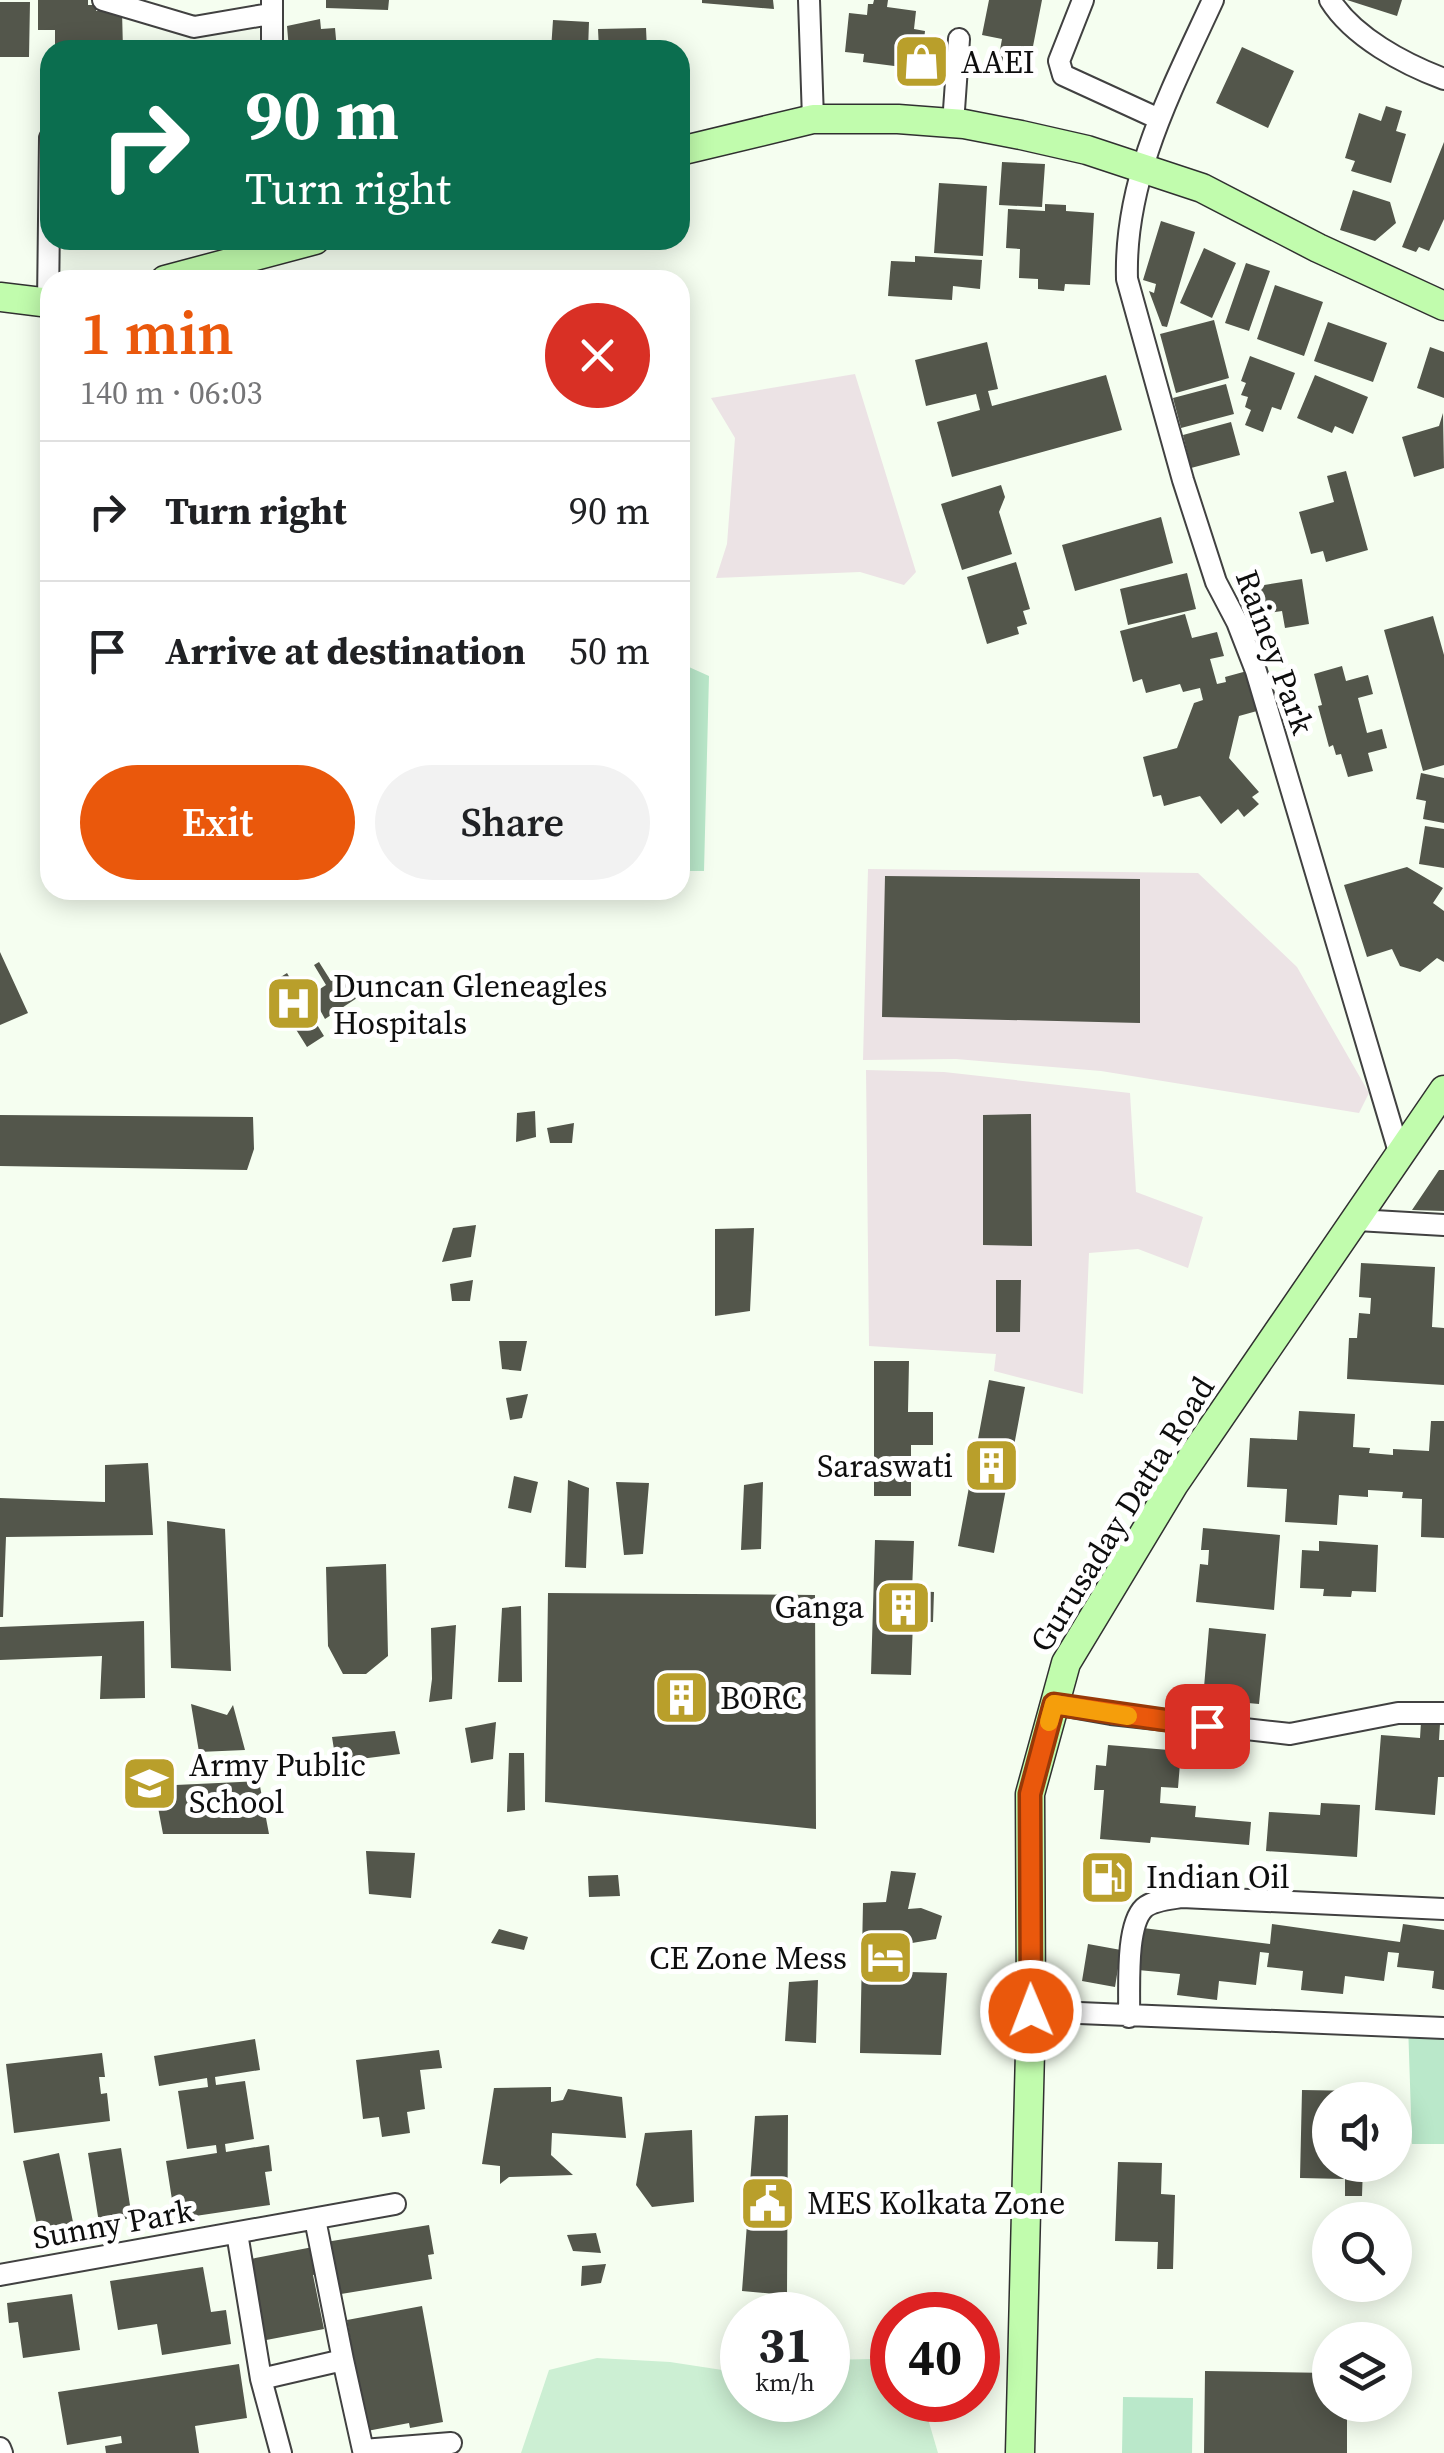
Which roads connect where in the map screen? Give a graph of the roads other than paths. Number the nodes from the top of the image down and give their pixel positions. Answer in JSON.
{"nodes":[{"id":1,"x":103,"y":0,"type":"edge"},
{"id":2,"x":809,"y":0,"type":"edge"},
{"id":3,"x":1083,"y":0,"type":"edge"},
{"id":4,"x":1213,"y":0,"type":"edge"},
{"id":5,"x":1330,"y":0,"type":"edge"},
{"id":6,"x":271,"y":7,"type":"edge"},
{"id":7,"x":959,"y":39,"type":"dead end"},
{"id":8,"x":272,"y":40,"type":"edge"},
{"id":9,"x":1444,"y":80,"type":"edge"},
{"id":10,"x":814,"y":118,"type":"junction"},
{"id":11,"x":1159,"y":118,"type":"junction"},
{"id":12,"x":953,"y":124,"type":"junction"},
{"id":13,"x":690,"y":149,"type":"edge"},
{"id":14,"x":1140,"y":168,"type":"junction"},
{"id":15,"x":277,"y":250,"type":"edge"},
{"id":16,"x":202,"y":270,"type":"edge"},
{"id":17,"x":0,"y":297,"type":"edge"},
{"id":18,"x":40,"y":302,"type":"edge"},
{"id":19,"x":1444,"y":306,"type":"edge"},
{"id":20,"x":1444,"y":1090,"type":"edge"},
{"id":21,"x":1399,"y":1152,"type":"junction"},
{"id":22,"x":1357,"y":1220,"type":"junction"},
{"id":23,"x":1444,"y":1226,"type":"edge"},
{"id":24,"x":1054,"y":1704,"type":"junction"},
{"id":25,"x":1444,"y":1714,"type":"edge"},
{"id":26,"x":1444,"y":1909,"type":"edge"},
{"id":27,"x":1031,"y":2011,"type":"junction"},
{"id":28,"x":1129,"y":2017,"type":"junction"},
{"id":29,"x":1444,"y":2028,"type":"edge"},
{"id":30,"x":395,"y":2204,"type":"dead end"},
{"id":31,"x":315,"y":2219,"type":"junction"},
{"id":32,"x":237,"y":2233,"type":"junction"},
{"id":33,"x":0,"y":2274,"type":"edge"},
{"id":34,"x":343,"y":2360,"type":"junction"},
{"id":35,"x":261,"y":2379,"type":"junction"},
{"id":36,"x":451,"y":2443,"type":"dead end"},
{"id":37,"x":281,"y":2453,"type":"edge"},
{"id":38,"x":1020,"y":2453,"type":"edge"}],
"edges":[{"from":1,"to":6,"type":"street"},
{"from":2,"to":10,"type":"street"},
{"from":3,"to":11,"type":"street"},
{"from":4,"to":11,"type":"street","name":"Rainey Park"},
{"from":5,"to":9,"type":"street"},
{"from":6,"to":8,"type":"street"},
{"from":7,"to":12,"type":"street"},
{"from":10,"to":12,"type":"street"},
{"from":10,"to":13,"type":"street"},
{"from":11,"to":14,"type":"street","name":"Rainey Park"},
{"from":12,"to":14,"type":"street"},
{"from":14,"to":19,"type":"street"},
{"from":14,"to":21,"type":"street","name":"Rainey Park"},
{"from":15,"to":16,"type":"street"},
{"from":17,"to":18,"type":"street"},
{"from":20,"to":21,"type":"street","name":"Gurusaday Datta Road"},
{"from":21,"to":22,"type":"street","name":"Gurusaday Datta Road"},
{"from":22,"to":23,"type":"street"},
{"from":22,"to":24,"type":"street","name":"Gurusaday Datta Road"},
{"from":24,"to":25,"type":"street"},
{"from":24,"to":27,"type":"street","name":"Gurusaday Datta Road"},
{"from":26,"to":28,"type":"street"},
{"from":27,"to":28,"type":"street"},
{"from":27,"to":38,"type":"street","name":"Gurusaday Datta Road"},
{"from":28,"to":29,"type":"street"},
{"from":30,"to":31,"type":"street","name":"Sunny Park"},
{"from":31,"to":32,"type":"street","name":"Sunny Park"},
{"from":31,"to":34,"type":"street"},
{"from":32,"to":33,"type":"street","name":"Sunny Park"},
{"from":32,"to":35,"type":"street"},
{"from":34,"to":35,"type":"street"},
{"from":34,"to":36,"type":"street"},
{"from":35,"to":37,"type":"street"}]}
